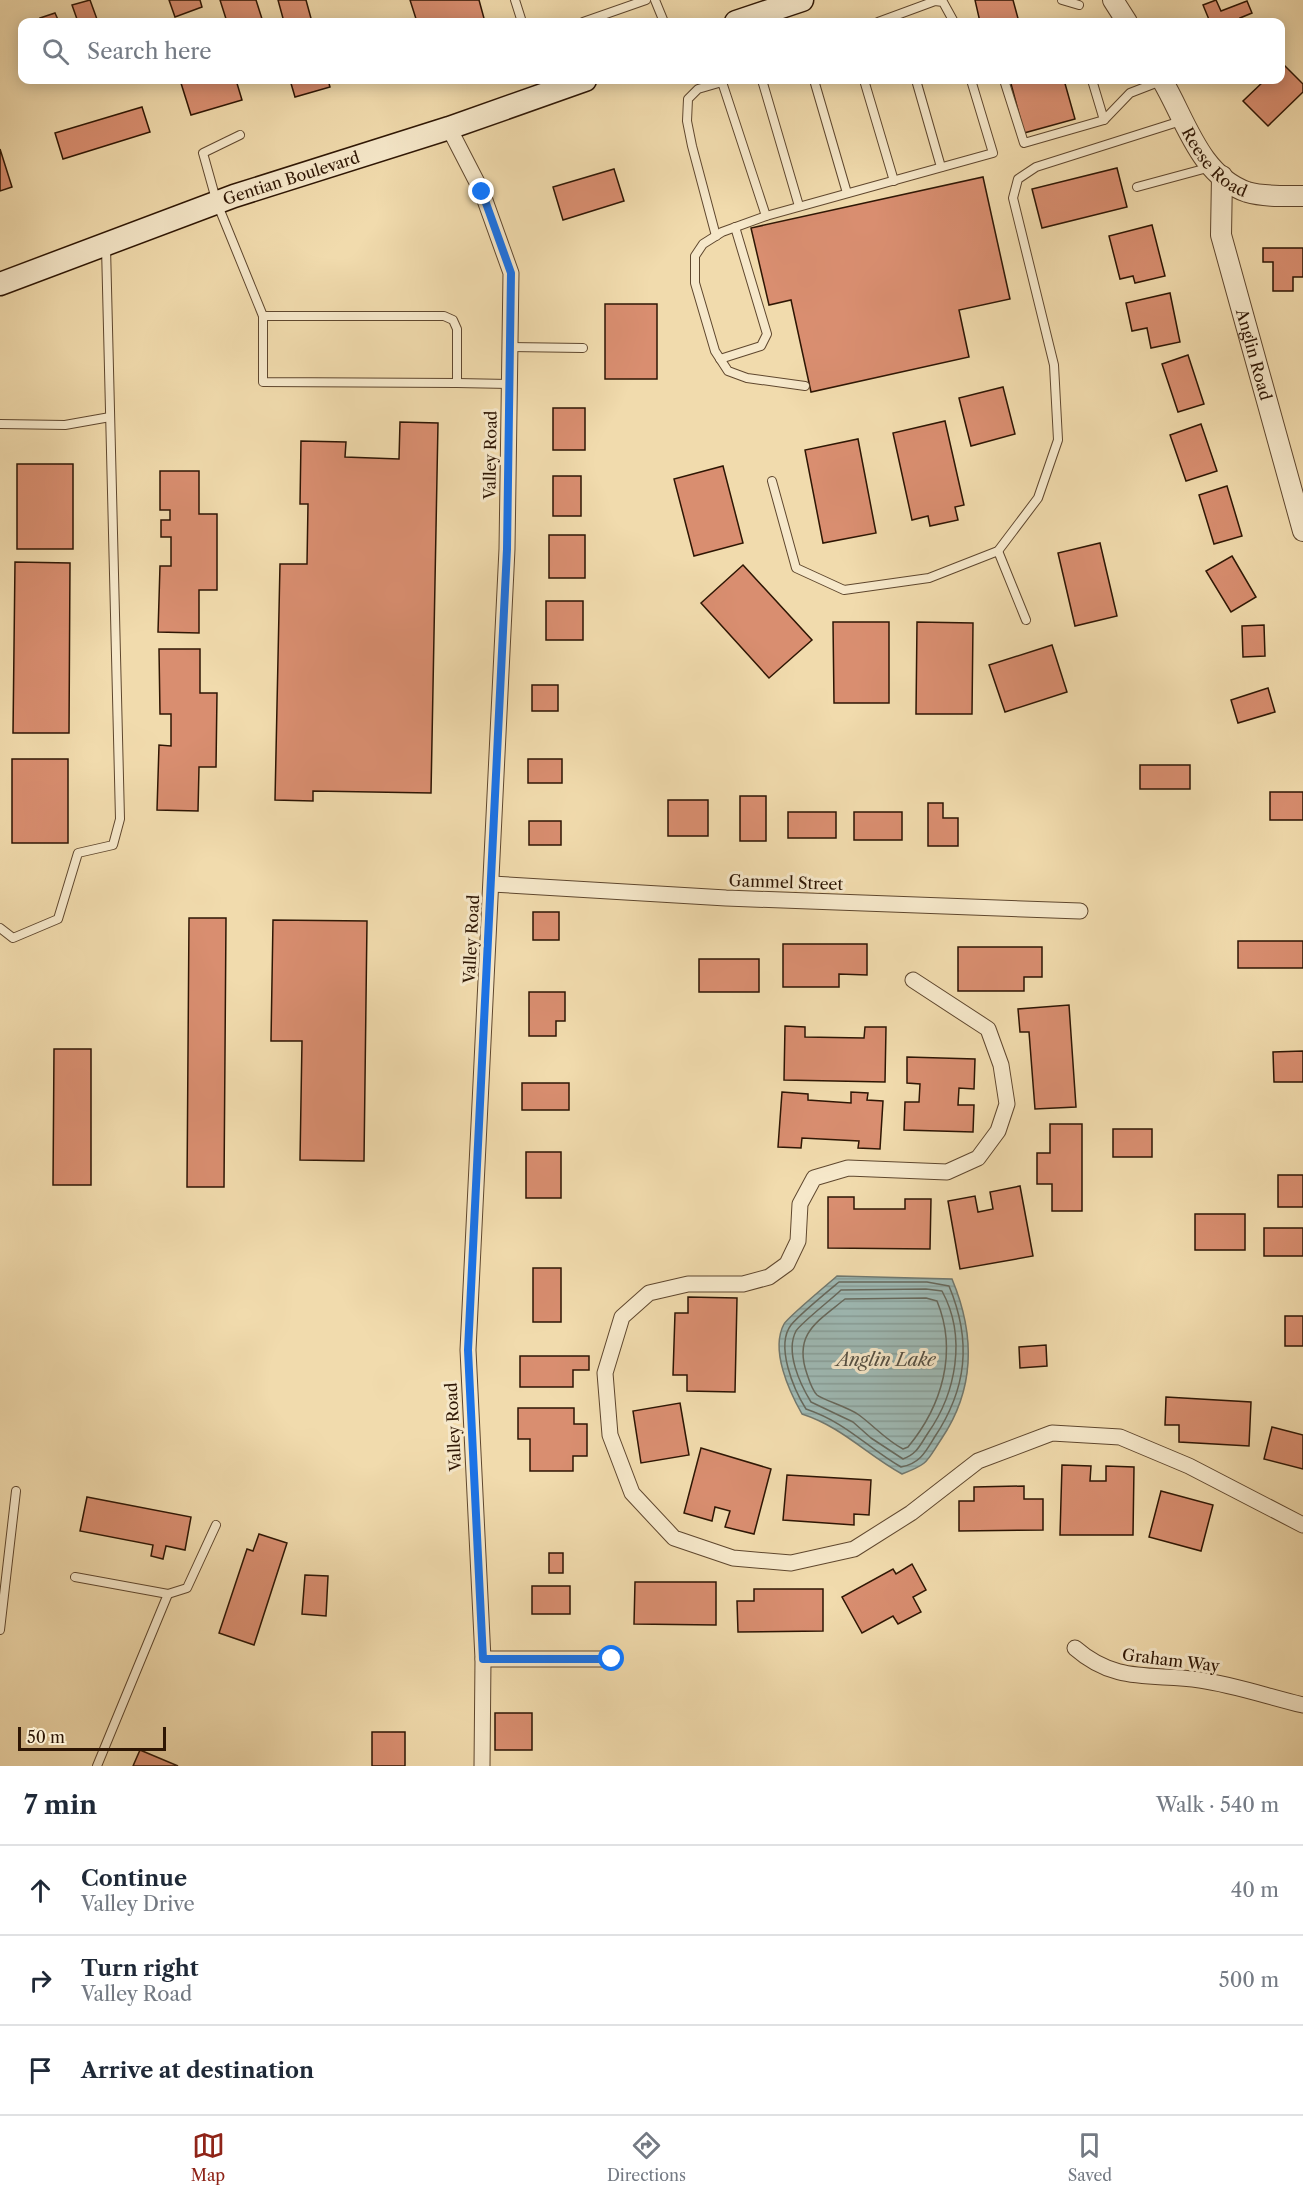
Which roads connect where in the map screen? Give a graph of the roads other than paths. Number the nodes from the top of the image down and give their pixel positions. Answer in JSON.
{"nodes":[{"id":1,"x":513,"y":0,"type":"edge"},
{"id":2,"x":646,"y":0,"type":"edge"},
{"id":3,"x":655,"y":0,"type":"edge"},
{"id":4,"x":1062,"y":0,"type":"edge"},
{"id":5,"x":1113,"y":0,"type":"edge"},
{"id":6,"x":791,"y":2,"type":"edge"},
{"id":7,"x":1078,"y":2,"type":"edge"},
{"id":8,"x":520,"y":18,"type":"edge"},
{"id":9,"x":594,"y":18,"type":"edge"},
{"id":10,"x":662,"y":18,"type":"edge"},
{"id":11,"x":747,"y":18,"type":"edge"},
{"id":12,"x":900,"y":18,"type":"edge"},
{"id":13,"x":952,"y":18,"type":"edge"},
{"id":14,"x":1124,"y":18,"type":"edge"},
{"id":15,"x":568,"y":84,"type":"edge"},
{"id":16,"x":712,"y":84,"type":"edge"},
{"id":17,"x":725,"y":84,"type":"edge"},
{"id":18,"x":763,"y":84,"type":"edge"},
{"id":19,"x":815,"y":84,"type":"edge"},
{"id":20,"x":865,"y":84,"type":"edge"},
{"id":21,"x":917,"y":84,"type":"edge"},
{"id":22,"x":972,"y":84,"type":"edge"},
{"id":23,"x":1005,"y":84,"type":"edge"},
{"id":24,"x":1093,"y":84,"type":"edge"},
{"id":25,"x":1152,"y":84,"type":"edge"},
{"id":26,"x":1164,"y":84,"type":"edge"},
{"id":27,"x":1104,"y":120,"type":"junction"},
{"id":28,"x":1183,"y":121,"type":"junction"},
{"id":29,"x":449,"y":128,"type":"junction"},
{"id":30,"x":240,"y":135,"type":"dead end"},
{"id":31,"x":941,"y":168,"type":"junction"},
{"id":32,"x":1217,"y":171,"type":"junction"},
{"id":33,"x":894,"y":181,"type":"junction"},
{"id":34,"x":1137,"y":187,"type":"dead end"},
{"id":35,"x":847,"y":193,"type":"junction"},
{"id":36,"x":1303,"y":196,"type":"edge"},
{"id":37,"x":217,"y":203,"type":"junction"},
{"id":38,"x":799,"y":206,"type":"junction"},
{"id":39,"x":766,"y":216,"type":"junction"},
{"id":40,"x":735,"y":227,"type":"junction"},
{"id":41,"x":716,"y":236,"type":"junction"},
{"id":42,"x":106,"y":244,"type":"junction"},
{"id":43,"x":0,"y":284,"type":"edge"},
{"id":44,"x":263,"y":316,"type":"junction"},
{"id":45,"x":510,"y":347,"type":"junction"},
{"id":46,"x":583,"y":348,"type":"dead end"},
{"id":47,"x":720,"y":359,"type":"junction"},
{"id":48,"x":457,"y":383,"type":"junction"},
{"id":49,"x":509,"y":384,"type":"junction"},
{"id":50,"x":805,"y":386,"type":"dead end"},
{"id":51,"x":110,"y":417,"type":"junction"},
{"id":52,"x":0,"y":424,"type":"edge"},
{"id":53,"x":772,"y":482,"type":"dead end"},
{"id":54,"x":1303,"y":531,"type":"edge"},
{"id":55,"x":998,"y":551,"type":"junction"},
{"id":56,"x":1026,"y":620,"type":"dead end"},
{"id":57,"x":492,"y":884,"type":"junction"},
{"id":58,"x":1080,"y":911,"type":"dead end"},
{"id":59,"x":0,"y":928,"type":"edge"},
{"id":60,"x":913,"y":980,"type":"dead end"},
{"id":61,"x":16,"y":1491,"type":"dead end"},
{"id":62,"x":216,"y":1525,"type":"dead end"},
{"id":63,"x":1303,"y":1525,"type":"edge"},
{"id":64,"x":75,"y":1577,"type":"dead end"},
{"id":65,"x":168,"y":1594,"type":"junction"},
{"id":66,"x":0,"y":1630,"type":"edge"},
{"id":67,"x":1075,"y":1648,"type":"dead end"},
{"id":68,"x":483,"y":1659,"type":"junction"},
{"id":69,"x":612,"y":1659,"type":"dead end"},
{"id":70,"x":1303,"y":1705,"type":"edge"},
{"id":71,"x":97,"y":1766,"type":"edge"},
{"id":72,"x":483,"y":1766,"type":"edge"}],
"edges":[{"from":1,"to":8,"type":"lane"},
{"from":2,"to":9,"type":"lane"},
{"from":3,"to":10,"type":"lane"},
{"from":4,"to":7,"type":"lane"},
{"from":5,"to":14,"type":"street"},
{"from":6,"to":11,"type":"main road"},
{"from":12,"to":13,"type":"lane"},
{"from":15,"to":29,"type":"main road","name":"Gentian Boulevard"},
{"from":16,"to":41,"type":"lane"},
{"from":17,"to":39,"type":"lane"},
{"from":18,"to":38,"type":"lane"},
{"from":19,"to":35,"type":"lane"},
{"from":20,"to":33,"type":"lane"},
{"from":21,"to":31,"type":"lane"},
{"from":22,"to":31,"type":"lane"},
{"from":23,"to":27,"type":"lane"},
{"from":24,"to":27,"type":"lane"},
{"from":25,"to":27,"type":"lane"},
{"from":26,"to":28,"type":"street","name":"Reese Road"},
{"from":28,"to":32,"type":"street","name":"Reese Road"},
{"from":28,"to":55,"type":"lane"},
{"from":29,"to":37,"type":"main road","name":"Gentian Boulevard"},
{"from":29,"to":45,"type":"street","name":"Valley Road"},
{"from":30,"to":37,"type":"lane"},
{"from":31,"to":33,"type":"lane"},
{"from":32,"to":34,"type":"lane"},
{"from":32,"to":36,"type":"street","name":"Reese Road"},
{"from":32,"to":54,"type":"street","name":"Anglin Road"},
{"from":33,"to":35,"type":"lane"},
{"from":35,"to":38,"type":"lane"},
{"from":37,"to":42,"type":"main road","name":"Gentian Boulevard"},
{"from":37,"to":44,"type":"lane"},
{"from":38,"to":39,"type":"lane"},
{"from":39,"to":40,"type":"lane"},
{"from":40,"to":41,"type":"lane"},
{"from":40,"to":47,"type":"lane"},
{"from":41,"to":47,"type":"lane"},
{"from":42,"to":43,"type":"main road","name":"Gentian Boulevard"},
{"from":42,"to":51,"type":"lane"},
{"from":44,"to":48,"type":"lane"},
{"from":44,"to":48,"type":"lane"},
{"from":45,"to":46,"type":"lane"},
{"from":45,"to":49,"type":"street","name":"Valley Road"},
{"from":47,"to":50,"type":"lane"},
{"from":48,"to":49,"type":"lane"},
{"from":49,"to":57,"type":"street","name":"Valley Road"},
{"from":51,"to":52,"type":"lane"},
{"from":51,"to":59,"type":"lane"},
{"from":53,"to":55,"type":"lane"},
{"from":55,"to":56,"type":"lane"},
{"from":57,"to":58,"type":"street","name":"Gammel Street"},
{"from":57,"to":68,"type":"street","name":"Valley Road"},
{"from":60,"to":63,"type":"street"},
{"from":61,"to":66,"type":"lane"},
{"from":62,"to":65,"type":"lane"},
{"from":64,"to":65,"type":"lane"},
{"from":65,"to":71,"type":"lane"},
{"from":67,"to":70,"type":"street","name":"Graham Way"},
{"from":68,"to":69,"type":"street"},
{"from":68,"to":72,"type":"street","name":"Valley Road"}]}
